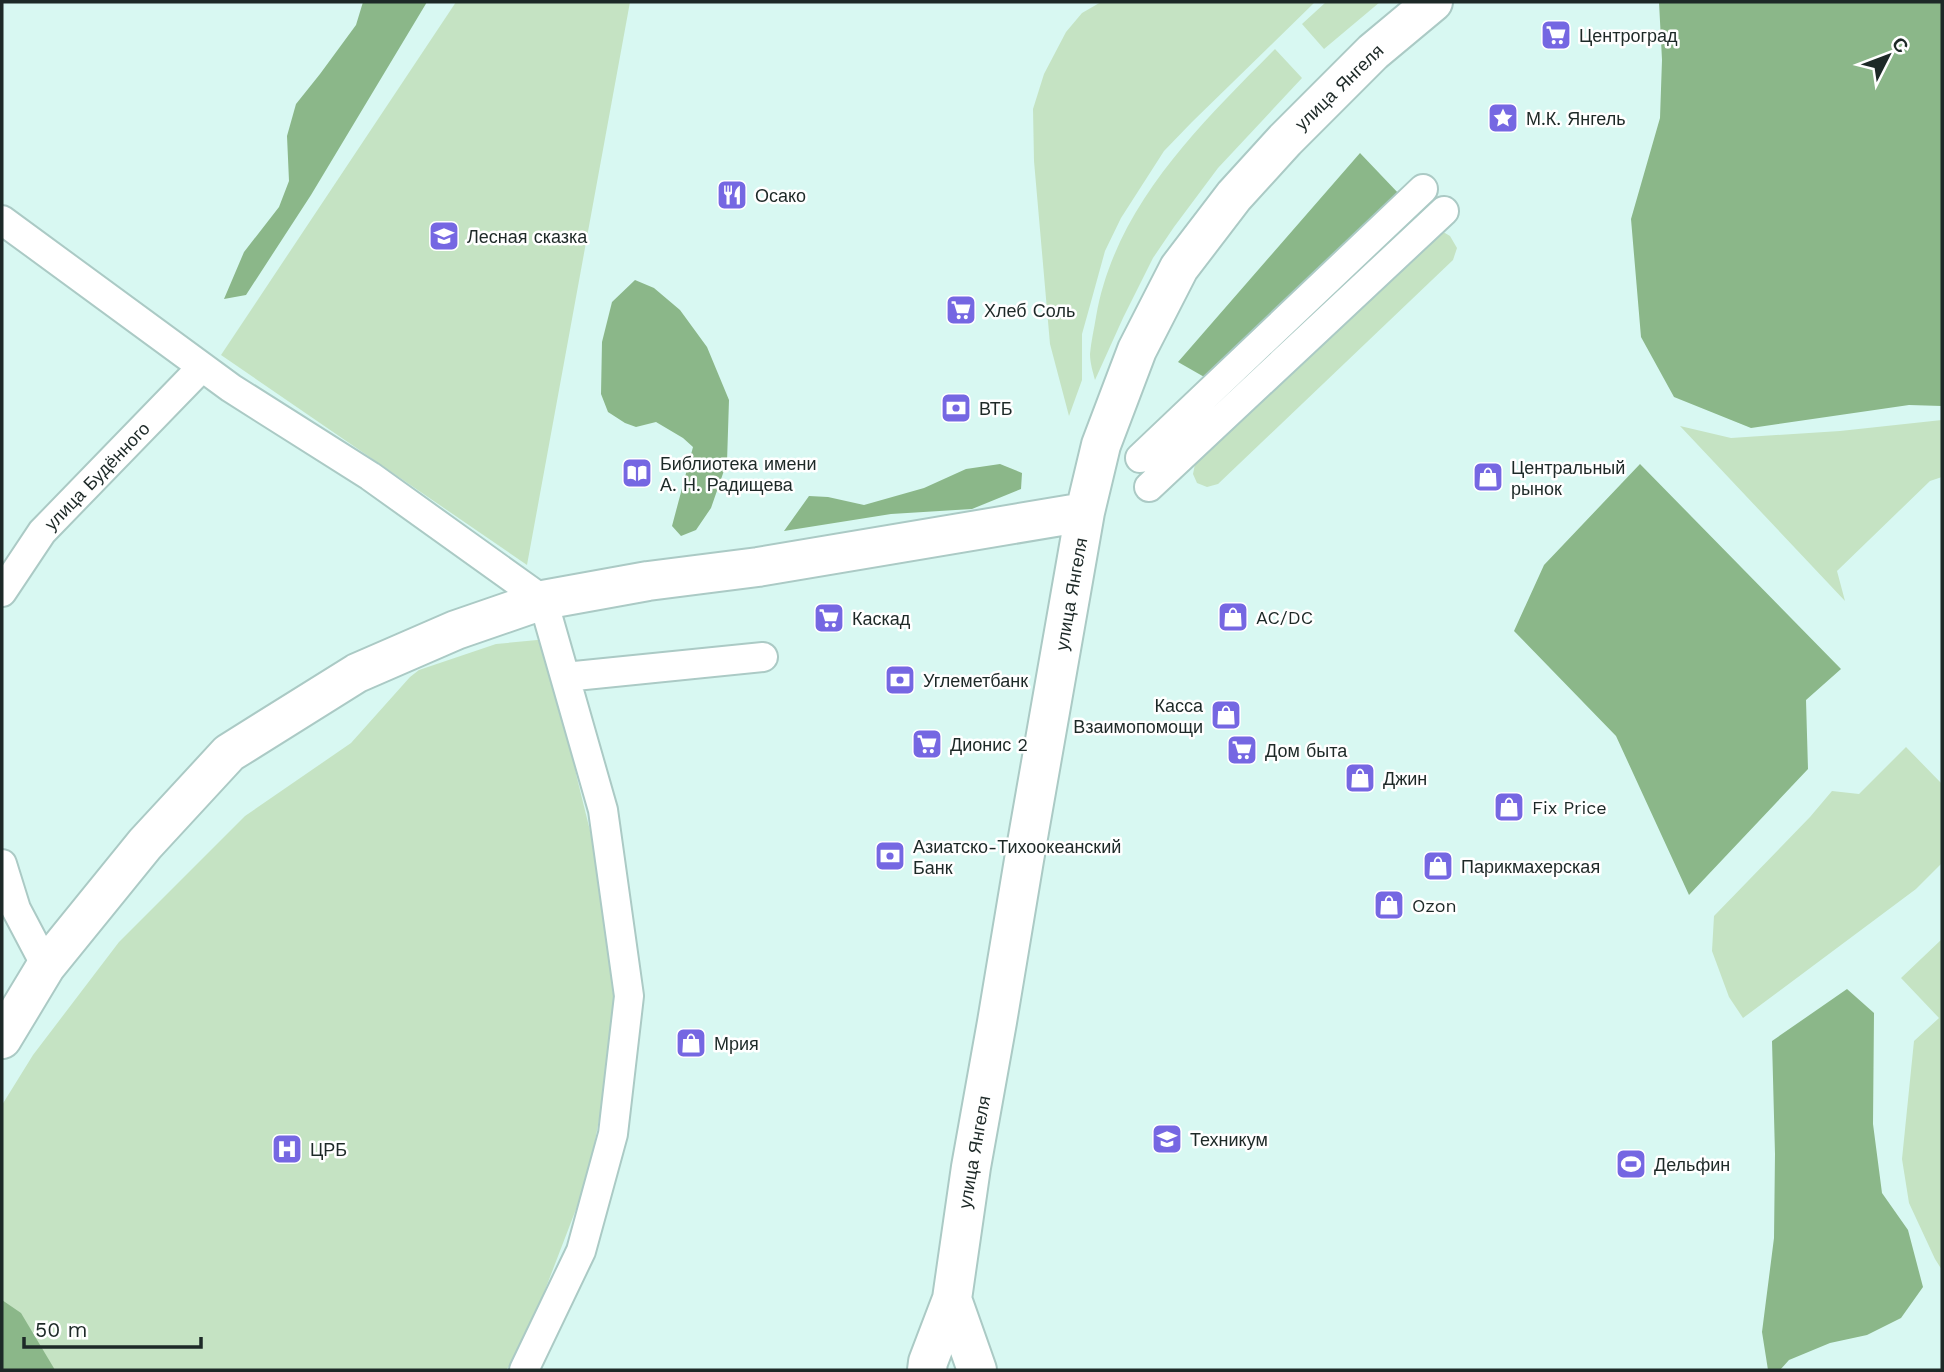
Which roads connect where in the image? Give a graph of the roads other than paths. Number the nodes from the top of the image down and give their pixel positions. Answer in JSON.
{"nodes":[{"id":1,"x":1433,"y":2,"type":"edge"},
{"id":2,"x":1423,"y":189,"type":"dead end"},
{"id":3,"x":1444,"y":211,"type":"dead end"},
{"id":4,"x":2,"y":220,"type":"edge"},
{"id":5,"x":202,"y":367,"type":"junction"},
{"id":6,"x":1140,"y":458,"type":"dead end"},
{"id":7,"x":1149,"y":487,"type":"dead end"},
{"id":8,"x":1085,"y":512,"type":"junction"},
{"id":9,"x":2,"y":592,"type":"edge"},
{"id":10,"x":543,"y":600,"type":"junction"},
{"id":11,"x":763,"y":657,"type":"dead end"},
{"id":12,"x":565,"y":677,"type":"junction"},
{"id":13,"x":2,"y":864,"type":"edge"},
{"id":14,"x":46,"y":966,"type":"junction"},
{"id":15,"x":2,"y":1039,"type":"edge"},
{"id":16,"x":952,"y":1299,"type":"junction"},
{"id":17,"x":524,"y":1370,"type":"edge"},
{"id":18,"x":927,"y":1370,"type":"edge"},
{"id":19,"x":977,"y":1370,"type":"edge"}],
"edges":[{"from":1,"to":8,"type":"street","name":"улица Янгеля"},
{"from":2,"to":6,"type":"street"},
{"from":3,"to":7,"type":"street"},
{"from":4,"to":5,"type":"street"},
{"from":5,"to":9,"type":"street","name":"улица Будённого"},
{"from":5,"to":10,"type":"street"},
{"from":8,"to":10,"type":"street"},
{"from":8,"to":16,"type":"street","name":"улица Янгеля"},
{"from":10,"to":12,"type":"street"},
{"from":10,"to":14,"type":"street"},
{"from":11,"to":12,"type":"street"},
{"from":12,"to":17,"type":"street"},
{"from":13,"to":14,"type":"street"},
{"from":14,"to":15,"type":"street"},
{"from":16,"to":18,"type":"street"},
{"from":16,"to":19,"type":"street"}]}
